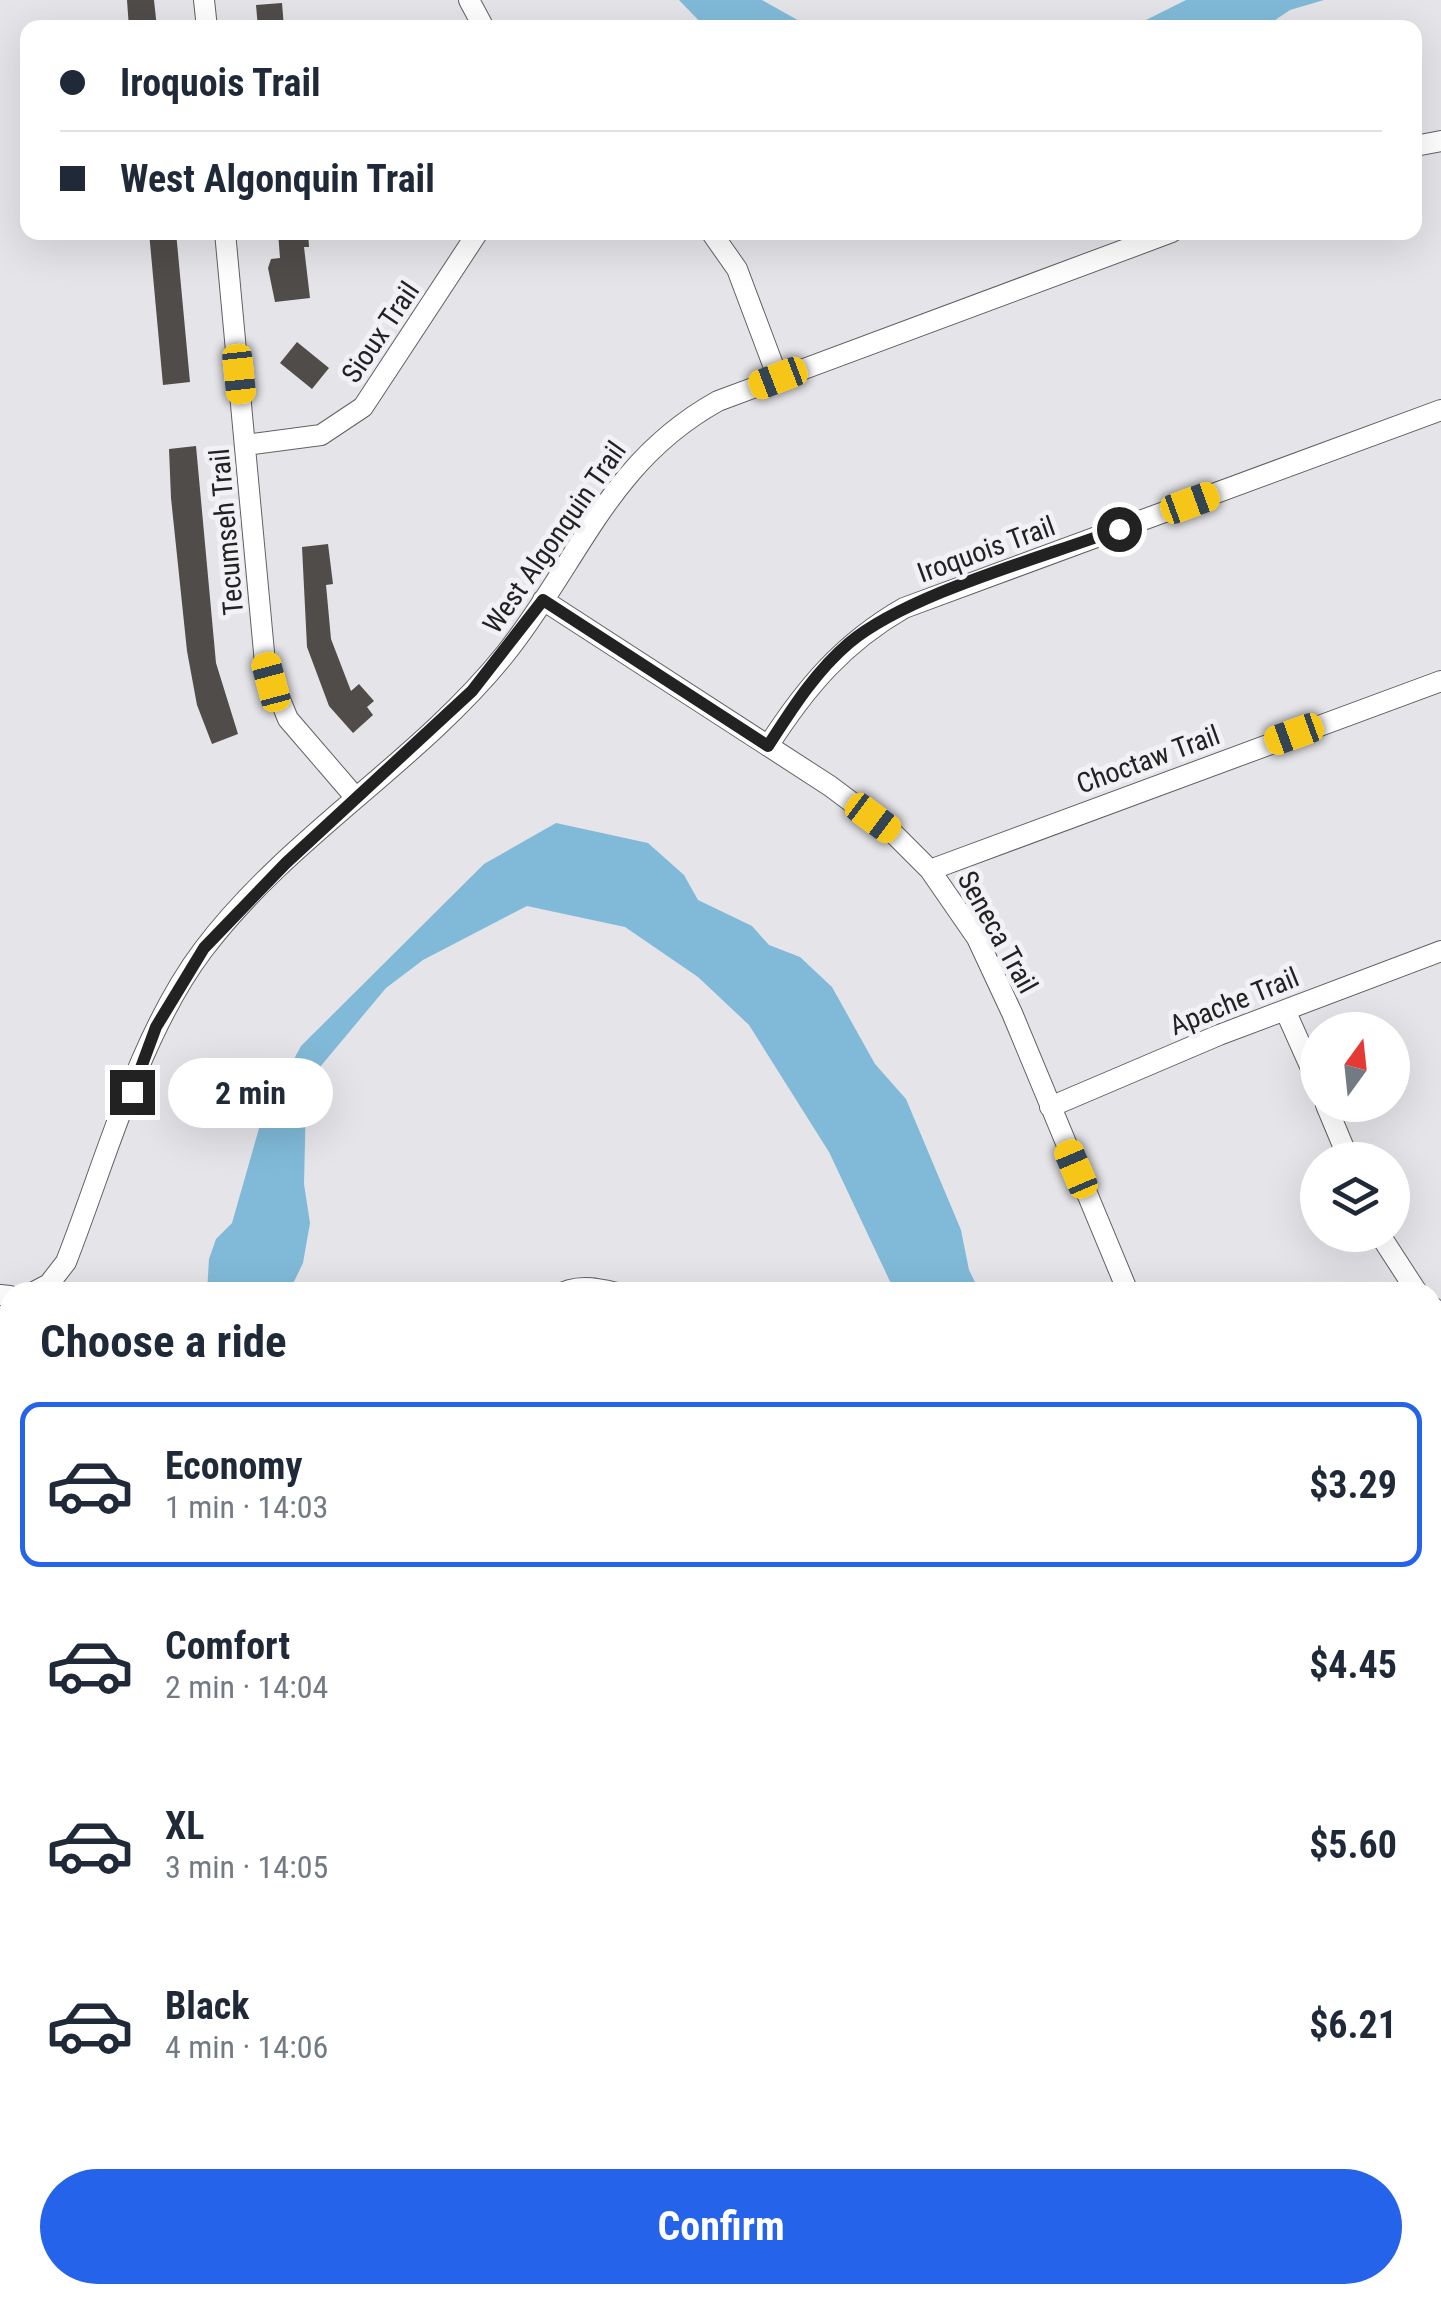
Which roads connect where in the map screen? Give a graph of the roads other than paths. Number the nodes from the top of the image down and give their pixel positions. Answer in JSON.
{"nodes":[{"id":1,"x":227,"y":240,"type":"edge"},
{"id":2,"x":473,"y":240,"type":"edge"},
{"id":3,"x":717,"y":240,"type":"edge"},
{"id":4,"x":1150,"y":240,"type":"edge"},
{"id":5,"x":778,"y":378,"type":"junction"},
{"id":6,"x":1441,"y":410,"type":"edge"},
{"id":7,"x":246,"y":445,"type":"junction"},
{"id":8,"x":543,"y":600,"type":"junction"},
{"id":9,"x":1441,"y":680,"type":"edge"},
{"id":10,"x":768,"y":746,"type":"junction"},
{"id":11,"x":356,"y":798,"type":"junction"},
{"id":12,"x":930,"y":870,"type":"junction"},
{"id":13,"x":1441,"y":951,"type":"edge"},
{"id":14,"x":1285,"y":1010,"type":"junction"},
{"id":15,"x":1300,"y":1044,"type":"edge"},
{"id":16,"x":1050,"y":1107,"type":"junction"},
{"id":17,"x":1391,"y":1252,"type":"edge"},
{"id":18,"x":51,"y":1282,"type":"edge"},
{"id":19,"x":1124,"y":1282,"type":"edge"},
{"id":20,"x":1411,"y":1282,"type":"edge"}],
"edges":[{"from":1,"to":7,"type":"street","name":"Tecumseh Trail"},
{"from":2,"to":7,"type":"street","name":"Sioux Trail"},
{"from":3,"to":5,"type":"street"},
{"from":4,"to":5,"type":"street","name":"West Algonquin Trail"},
{"from":5,"to":8,"type":"street","name":"West Algonquin Trail"},
{"from":6,"to":10,"type":"street","name":"Iroquois Trail"},
{"from":7,"to":11,"type":"street","name":"Tecumseh Trail"},
{"from":8,"to":10,"type":"street","name":"Seneca Trail"},
{"from":8,"to":11,"type":"street","name":"West Algonquin Trail"},
{"from":9,"to":12,"type":"street","name":"Choctaw Trail"},
{"from":10,"to":12,"type":"street","name":"Seneca Trail"},
{"from":11,"to":18,"type":"street","name":"West Algonquin Trail"},
{"from":12,"to":16,"type":"street","name":"Seneca Trail"},
{"from":13,"to":14,"type":"street","name":"Apache Trail"},
{"from":14,"to":15,"type":"street"},
{"from":14,"to":16,"type":"street","name":"Apache Trail"},
{"from":16,"to":19,"type":"street","name":"Seneca Trail"},
{"from":17,"to":20,"type":"street"}]}
